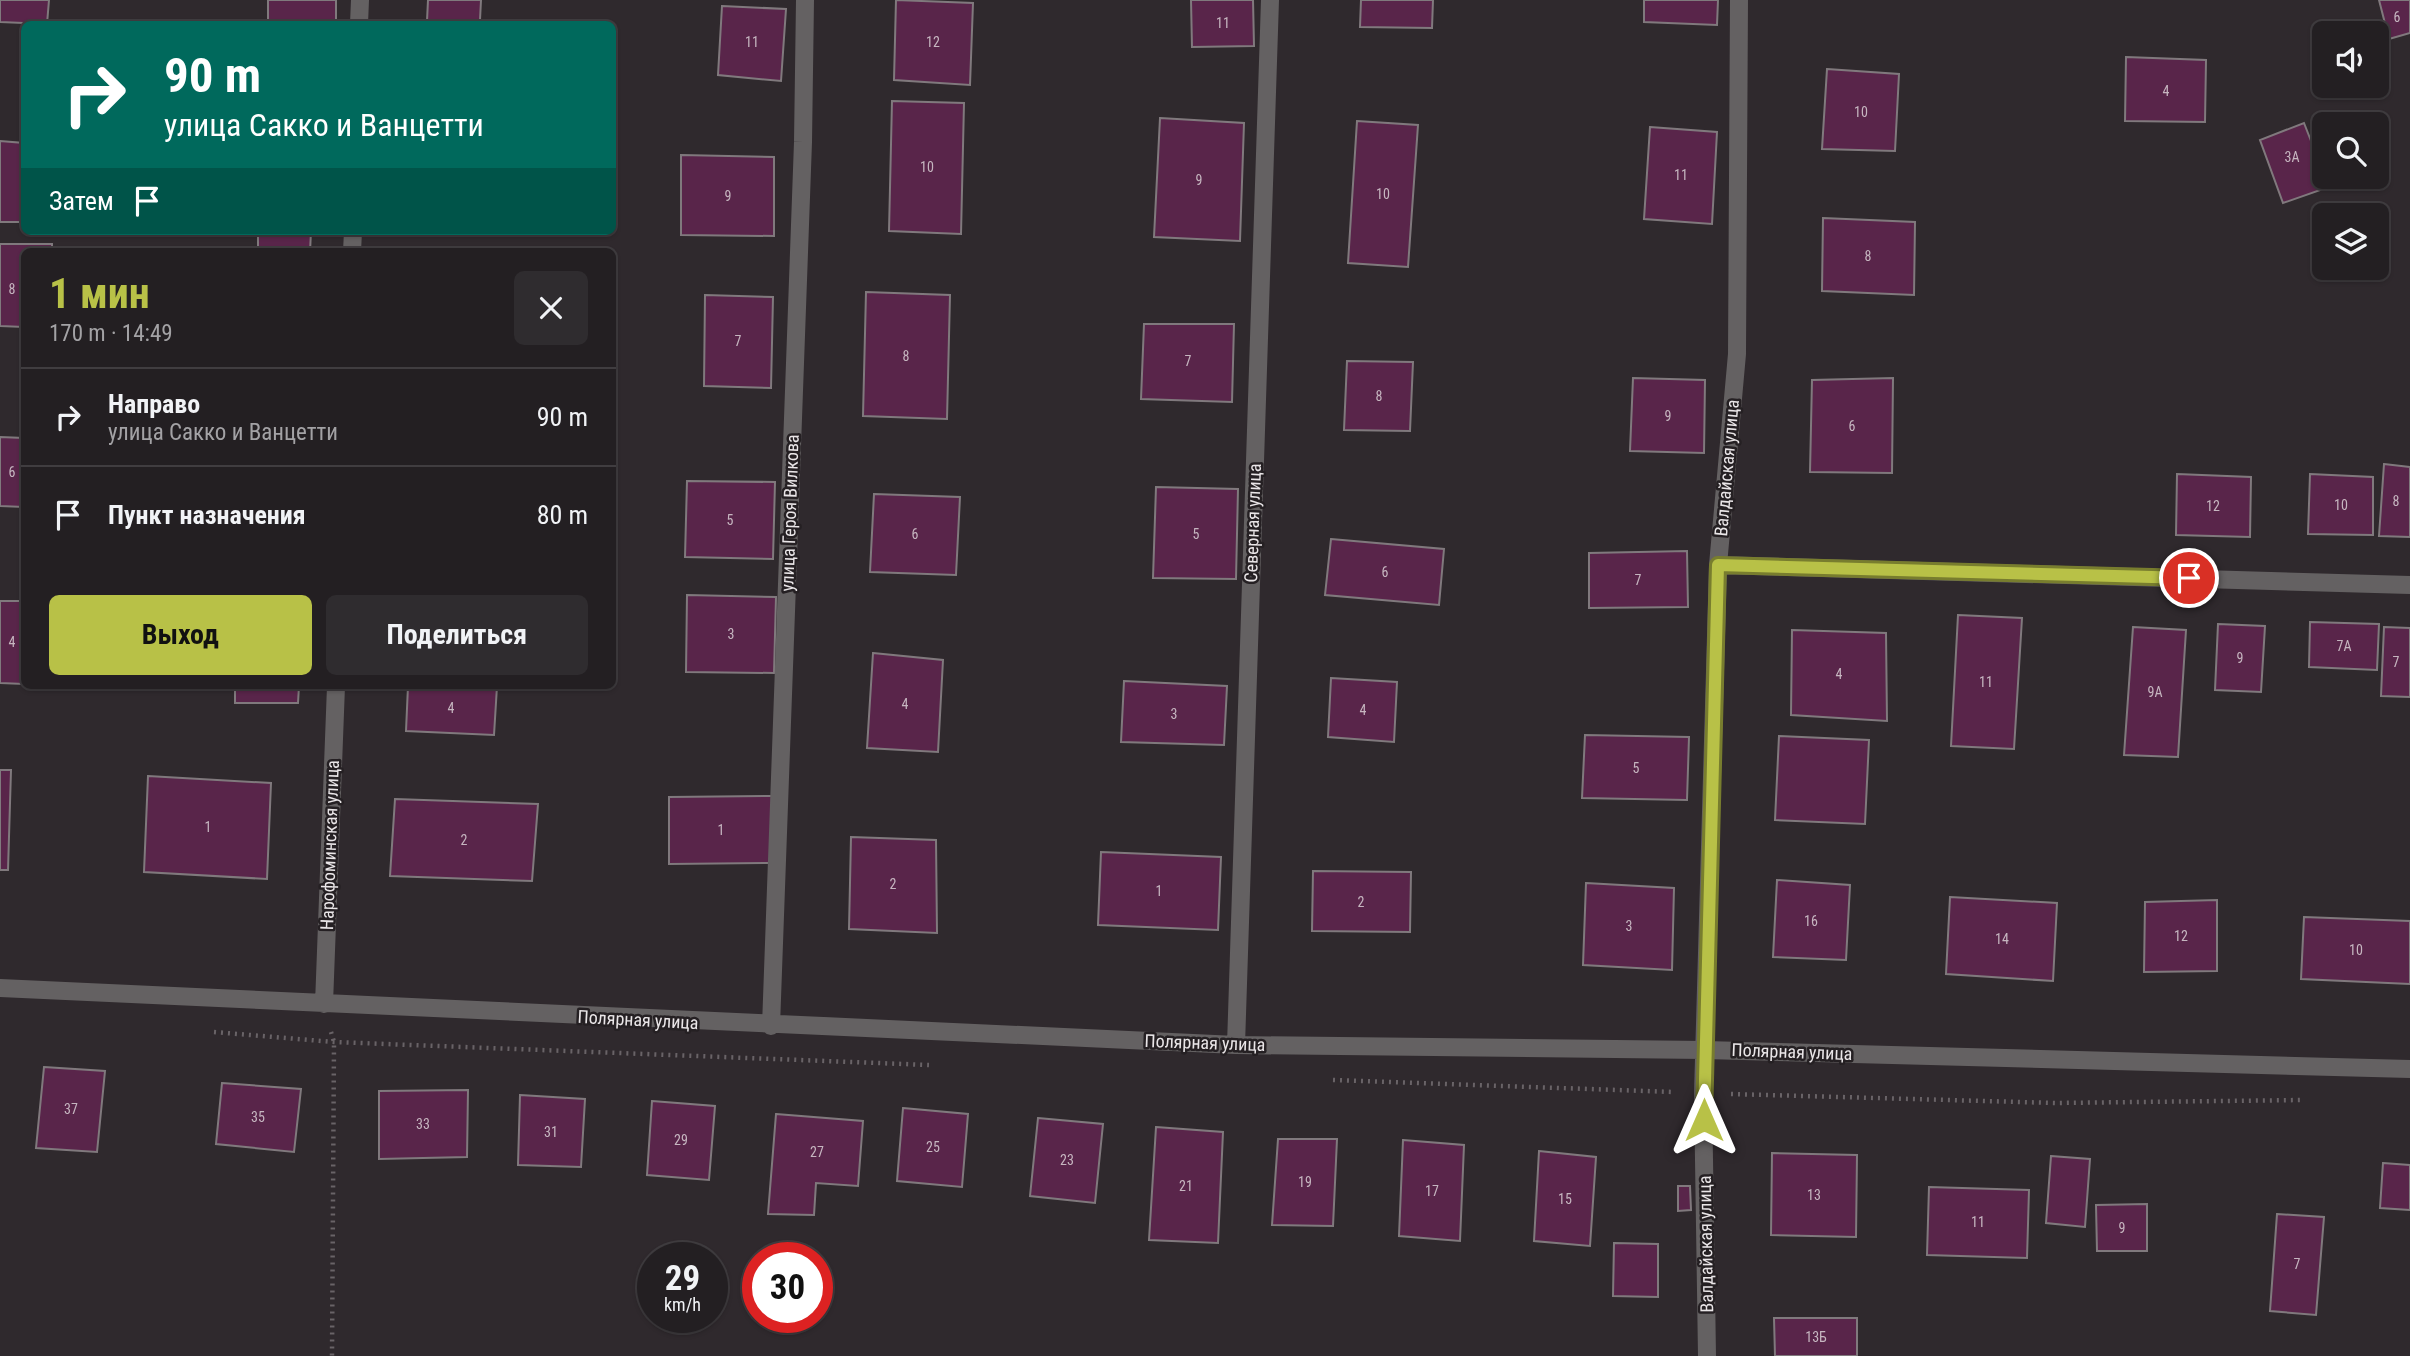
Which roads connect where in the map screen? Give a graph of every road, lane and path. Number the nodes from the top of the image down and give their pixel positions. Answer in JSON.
{"nodes":[{"id":1,"x":360,"y":0,"type":"edge"},
{"id":2,"x":804,"y":0,"type":"edge"},
{"id":3,"x":1270,"y":0,"type":"edge"},
{"id":4,"x":1739,"y":0,"type":"edge"},
{"id":5,"x":359,"y":21,"type":"edge"},
{"id":6,"x":1718,"y":565,"type":"junction"},
{"id":7,"x":2410,"y":585,"type":"edge"},
{"id":8,"x":336,"y":689,"type":"edge"},
{"id":9,"x":0,"y":988,"type":"edge"},
{"id":10,"x":324,"y":1004,"type":"junction"},
{"id":11,"x":771,"y":1026,"type":"junction"},
{"id":12,"x":1236,"y":1045,"type":"junction"},
{"id":13,"x":1704,"y":1050,"type":"junction"},
{"id":14,"x":2410,"y":1069,"type":"edge"},
{"id":15,"x":332,"y":1356,"type":"edge"},
{"id":16,"x":1707,"y":1356,"type":"edge"}],
"edges":[{"from":1,"to":5,"type":"street"},
{"from":2,"to":11,"type":"street","name":"улица Героя Вилкова"},
{"from":3,"to":12,"type":"street","name":"Северная улица"},
{"from":4,"to":6,"type":"street","name":"Валдайская улица"},
{"from":6,"to":7,"type":"street"},
{"from":6,"to":13,"type":"street","name":"Валдайская улица"},
{"from":8,"to":10,"type":"street","name":"Нарофоминская улица"},
{"from":9,"to":10,"type":"street","name":"Полярная улица"},
{"from":10,"to":11,"type":"street","name":"Полярная улица"},
{"from":10,"to":15,"type":"path"},
{"from":11,"to":12,"type":"street","name":"Полярная улица"},
{"from":12,"to":13,"type":"street","name":"Полярная улица"},
{"from":13,"to":14,"type":"street","name":"Полярная улица"},
{"from":13,"to":16,"type":"street","name":"Валдайская улица"}]}
